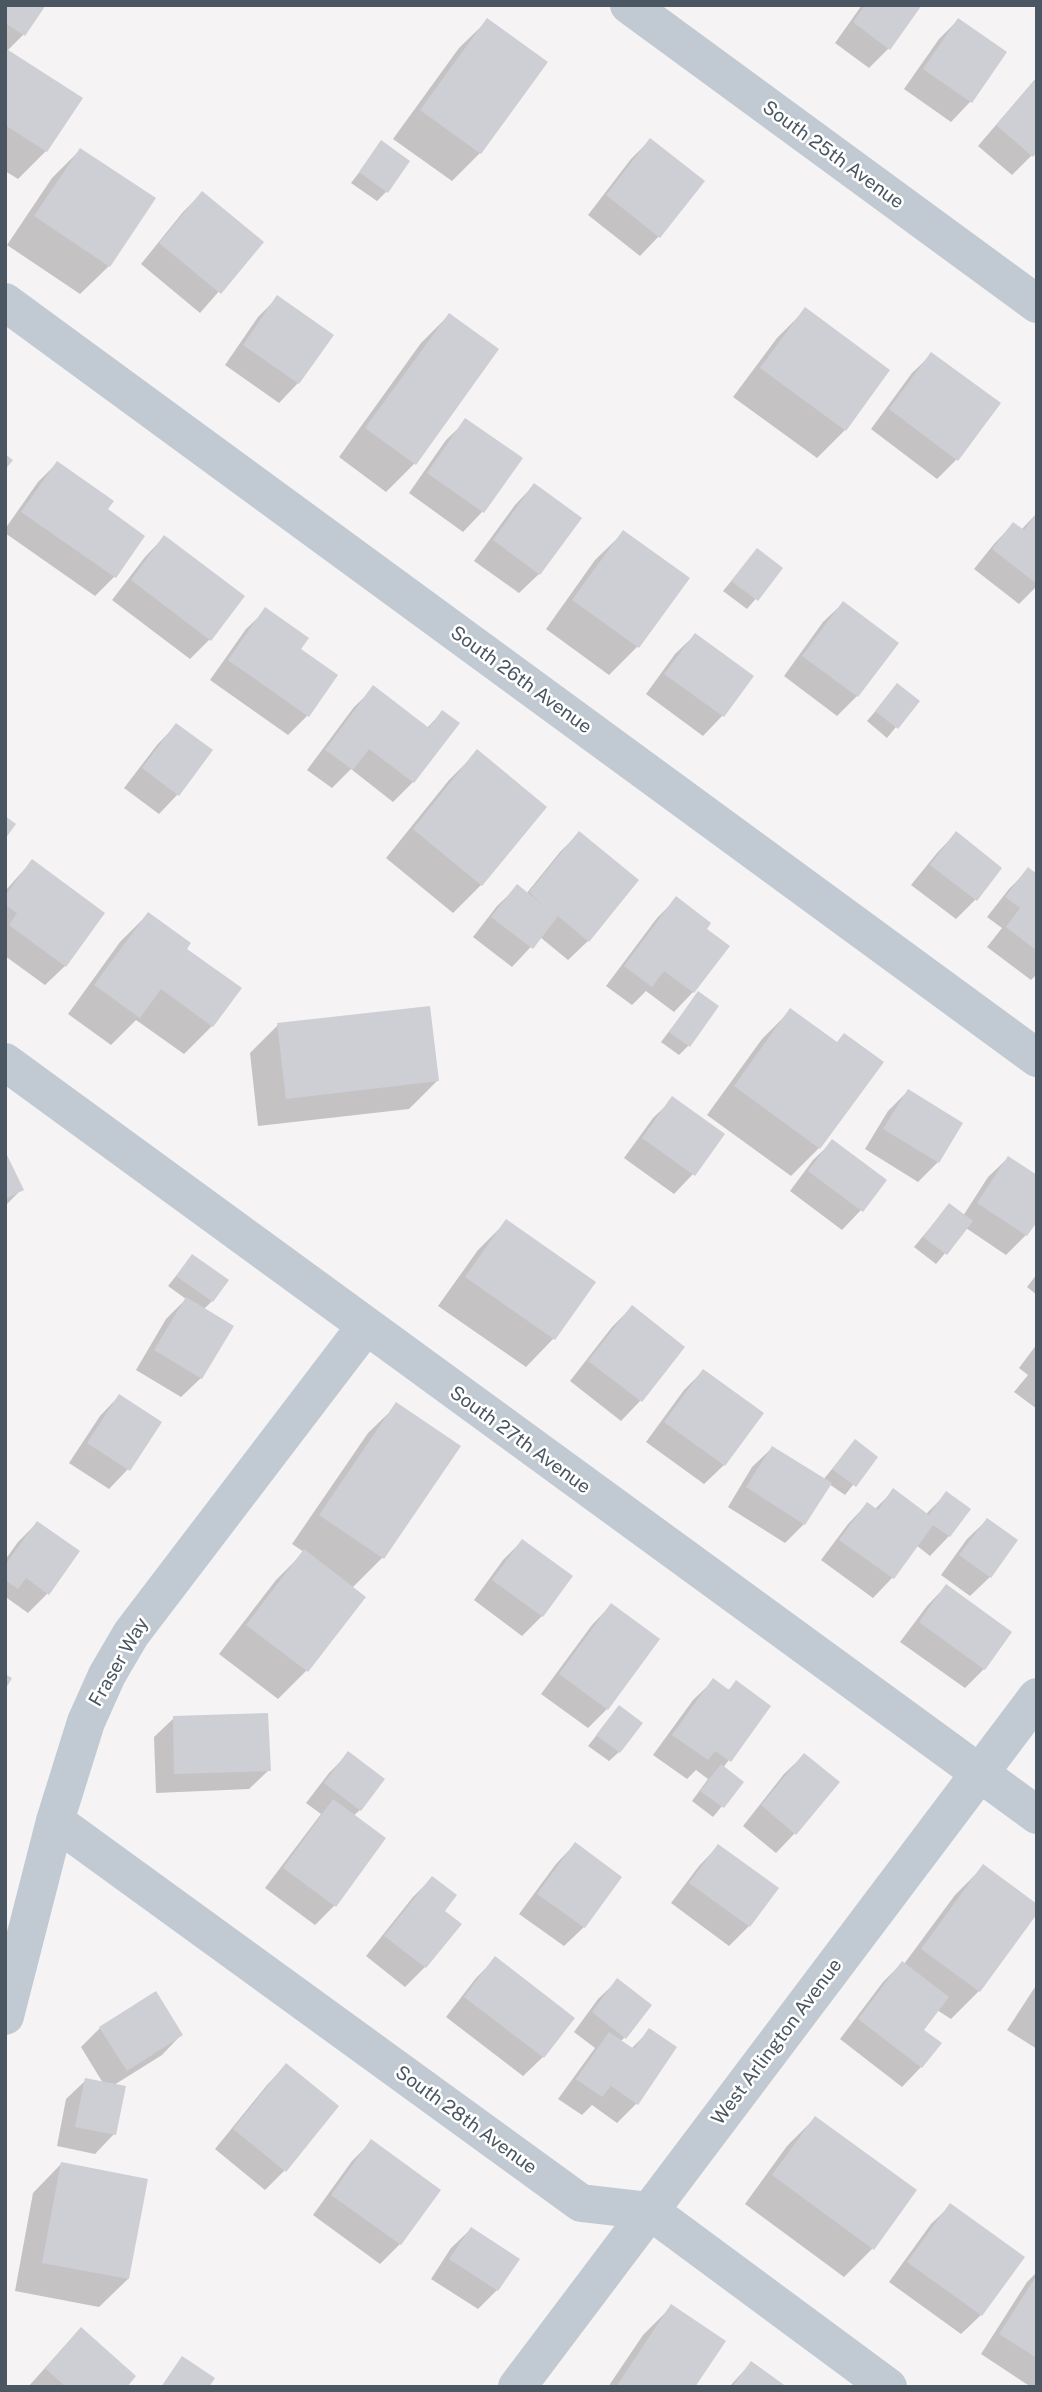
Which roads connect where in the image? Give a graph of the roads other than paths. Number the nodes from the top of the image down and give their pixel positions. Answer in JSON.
{"nodes":[{"id":1,"x":629,"y":5,"type":"edge"},
{"id":2,"x":5,"y":302,"type":"edge"},
{"id":3,"x":1037,"y":304,"type":"edge"},
{"id":4,"x":1037,"y":1058,"type":"edge"},
{"id":5,"x":5,"y":1062,"type":"edge"},
{"id":6,"x":365,"y":1327,"type":"junction"},
{"id":7,"x":1037,"y":1697,"type":"edge"},
{"id":8,"x":979,"y":1773,"type":"junction"},
{"id":9,"x":1037,"y":1815,"type":"edge"},
{"id":10,"x":55,"y":1821,"type":"junction"},
{"id":11,"x":5,"y":2016,"type":"edge"},
{"id":12,"x":649,"y":2211,"type":"junction"},
{"id":13,"x":517,"y":2387,"type":"edge"},
{"id":14,"x":888,"y":2387,"type":"edge"}],
"edges":[{"from":1,"to":3,"type":"street","name":"South 25th Avenue"},
{"from":2,"to":4,"type":"street","name":"South 26th Avenue"},
{"from":5,"to":6,"type":"street","name":"South 27th Avenue"},
{"from":6,"to":8,"type":"street","name":"South 27th Avenue"},
{"from":6,"to":10,"type":"street","name":"Fraser Way"},
{"from":7,"to":8,"type":"street","name":"West Arlington Avenue"},
{"from":8,"to":9,"type":"street","name":"South 27th Avenue"},
{"from":8,"to":12,"type":"street","name":"West Arlington Avenue"},
{"from":10,"to":11,"type":"street","name":"Fraser Way"},
{"from":10,"to":12,"type":"street","name":"South 28th Avenue"},
{"from":12,"to":13,"type":"street","name":"West Arlington Avenue"},
{"from":12,"to":14,"type":"street","name":"South 28th Avenue"}]}
